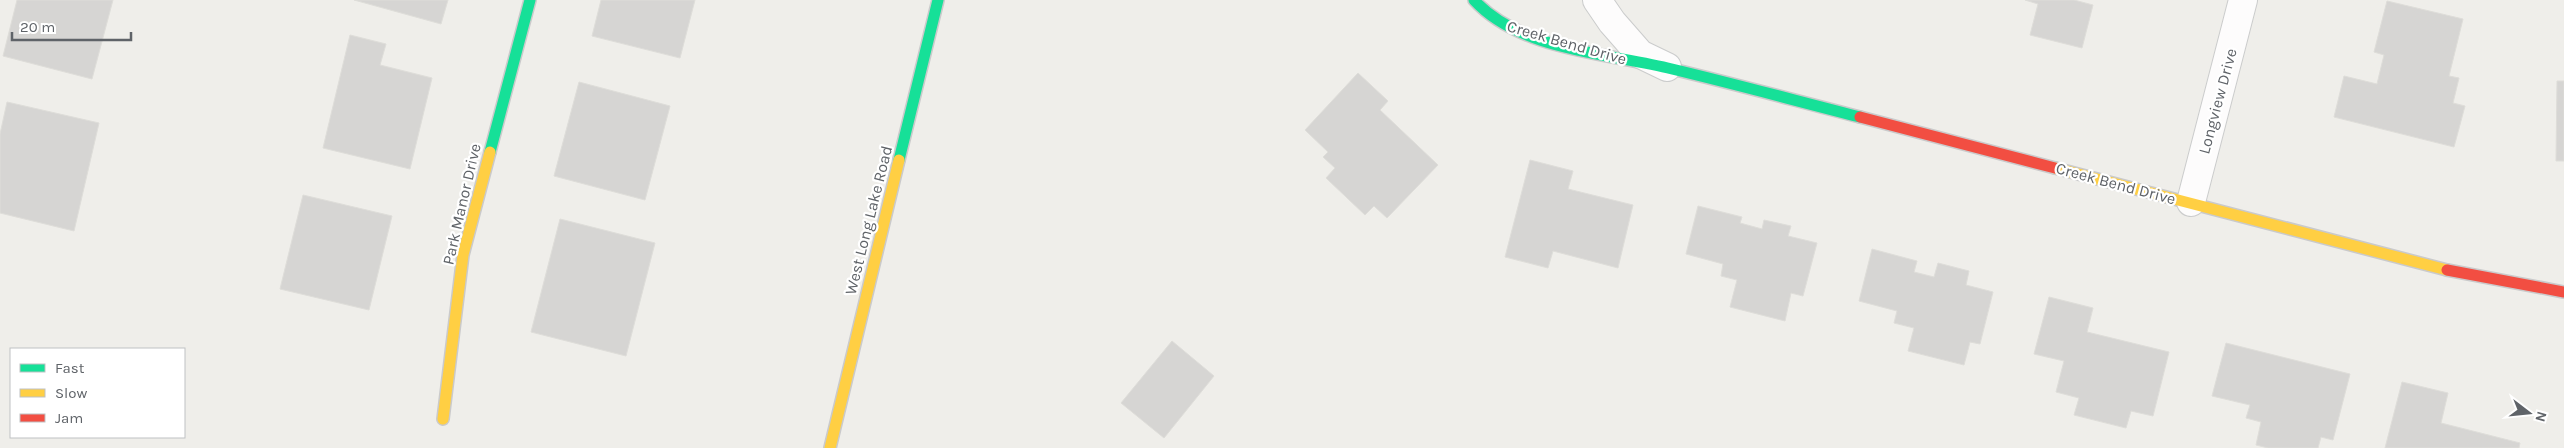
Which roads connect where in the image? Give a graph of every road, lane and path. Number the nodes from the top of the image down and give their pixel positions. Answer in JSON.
{"nodes":[{"id":1,"x":530,"y":0,"type":"edge"},
{"id":2,"x":938,"y":0,"type":"edge"},
{"id":3,"x":1474,"y":0,"type":"edge"},
{"id":4,"x":1597,"y":0,"type":"edge"},
{"id":5,"x":2243,"y":0,"type":"edge"},
{"id":6,"x":1669,"y":68,"type":"junction"},
{"id":7,"x":2191,"y":202,"type":"junction"},
{"id":8,"x":2564,"y":292,"type":"edge"},
{"id":9,"x":443,"y":419,"type":"dead end"},
{"id":10,"x":830,"y":448,"type":"edge"}],
"edges":[{"from":1,"to":9,"type":"street","name":"Park Manor Drive"},
{"from":2,"to":10,"type":"street","name":"West Long Lake Road"},
{"from":3,"to":6,"type":"street","name":"Creek Bend Drive"},
{"from":4,"to":6,"type":"street","name":"Creek Bend Drive"},
{"from":5,"to":7,"type":"street","name":"Longview Drive"},
{"from":6,"to":7,"type":"street","name":"Creek Bend Drive"},
{"from":7,"to":8,"type":"street","name":"Creek Bend Drive"}]}
